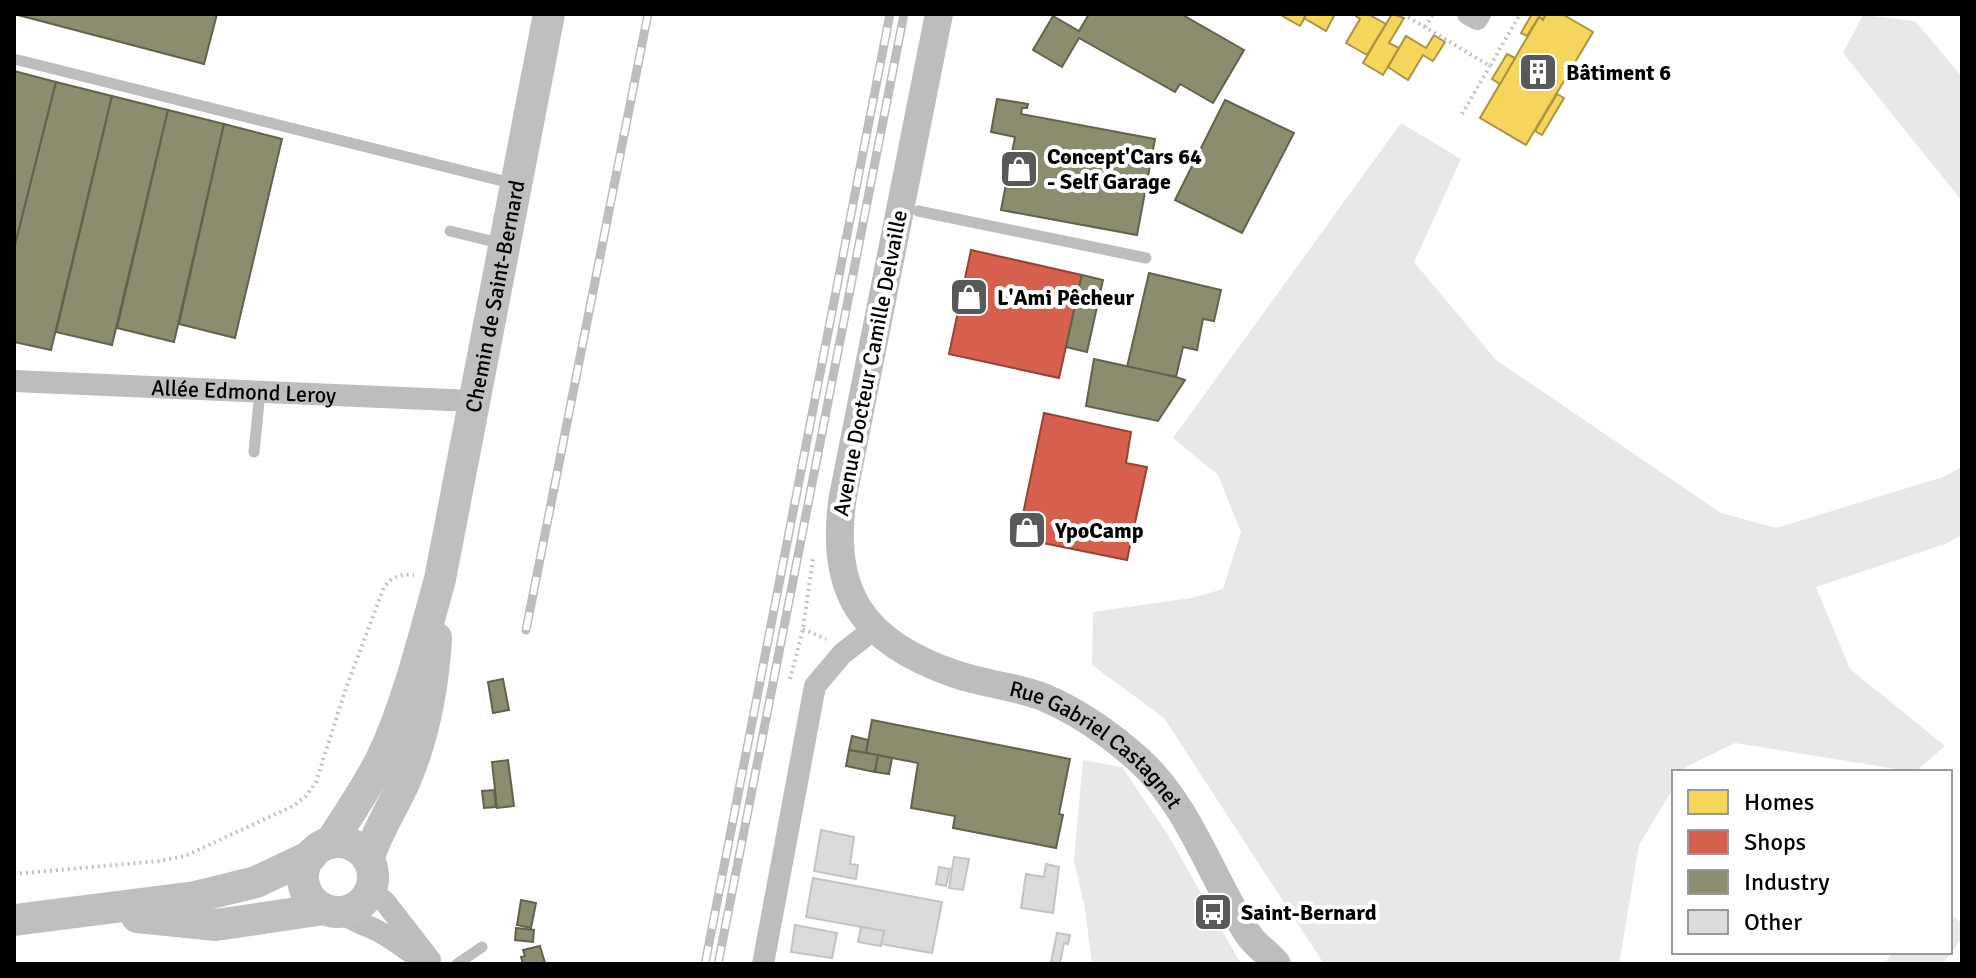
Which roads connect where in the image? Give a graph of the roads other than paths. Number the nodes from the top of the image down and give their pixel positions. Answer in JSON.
{"nodes":[{"id":1,"x":549,"y":14,"type":"edge"},
{"id":2,"x":939,"y":14,"type":"edge"},
{"id":3,"x":1468,"y":14,"type":"edge"},
{"id":4,"x":1480,"y":14,"type":"edge"},
{"id":5,"x":14,"y":59,"type":"edge"},
{"id":6,"x":515,"y":184,"type":"junction"},
{"id":7,"x":918,"y":211,"type":"dead end"},
{"id":8,"x":450,"y":231,"type":"dead end"},
{"id":9,"x":504,"y":244,"type":"junction"},
{"id":10,"x":1146,"y":258,"type":"dead end"},
{"id":11,"x":14,"y":381,"type":"edge"},
{"id":12,"x":260,"y":392,"type":"junction"},
{"id":13,"x":473,"y":401,"type":"junction"},
{"id":14,"x":254,"y":452,"type":"dead end"},
{"id":15,"x":440,"y":579,"type":"junction"},
{"id":16,"x":874,"y":629,"type":"junction"},
{"id":17,"x":320,"y":849,"type":"junction"},
{"id":18,"x":368,"y":859,"type":"junction"},
{"id":19,"x":371,"y":891,"type":"junction"},
{"id":20,"x":332,"y":910,"type":"junction"},
{"id":21,"x":82,"y":912,"type":"junction"},
{"id":22,"x":14,"y":920,"type":"edge"},
{"id":23,"x":482,"y":947,"type":"dead end"},
{"id":24,"x":1250,"y":951,"type":"edge"},
{"id":25,"x":426,"y":964,"type":"edge"},
{"id":26,"x":433,"y":964,"type":"edge"},
{"id":27,"x":457,"y":964,"type":"edge"},
{"id":28,"x":763,"y":964,"type":"edge"},
{"id":29,"x":1277,"y":964,"type":"edge"}],
"edges":[{"from":1,"to":6,"type":"main road","name":"Chemin de Saint-Bernard"},
{"from":2,"to":16,"type":"street","name":"Avenue Docteur Camille Delvaille"},
{"from":3,"to":4,"type":"street"},
{"from":5,"to":6,"type":"lane"},
{"from":6,"to":9,"type":"main road","name":"Chemin de Saint-Bernard"},
{"from":7,"to":10,"type":"lane"},
{"from":8,"to":9,"type":"lane"},
{"from":9,"to":13,"type":"main road","name":"Chemin de Saint-Bernard"},
{"from":11,"to":12,"type":"street","name":"Allée Edmond Leroy"},
{"from":12,"to":13,"type":"street","name":"Allée Edmond Leroy"},
{"from":12,"to":14,"type":"lane"},
{"from":13,"to":15,"type":"main road","name":"Chemin de Saint-Bernard"},
{"from":15,"to":17,"type":"main road","name":"Chemin de Saint-Bernard"},
{"from":15,"to":18,"type":"main road","name":"Chemin de Saint-Bernard"},
{"from":16,"to":24,"type":"street","name":"Rue Gabriel Castagnet"},
{"from":16,"to":28,"type":"street"},
{"from":17,"to":18,"type":"main road"},
{"from":17,"to":20,"type":"main road"},
{"from":17,"to":21,"type":"main road"},
{"from":18,"to":19,"type":"main road"},
{"from":19,"to":20,"type":"main road"},
{"from":19,"to":26,"type":"street"},
{"from":20,"to":21,"type":"main road"},
{"from":20,"to":25,"type":"street"},
{"from":21,"to":22,"type":"main road"},
{"from":23,"to":27,"type":"lane"},
{"from":24,"to":29,"type":"street","name":"Rue Gabriel Castagnet"}]}
